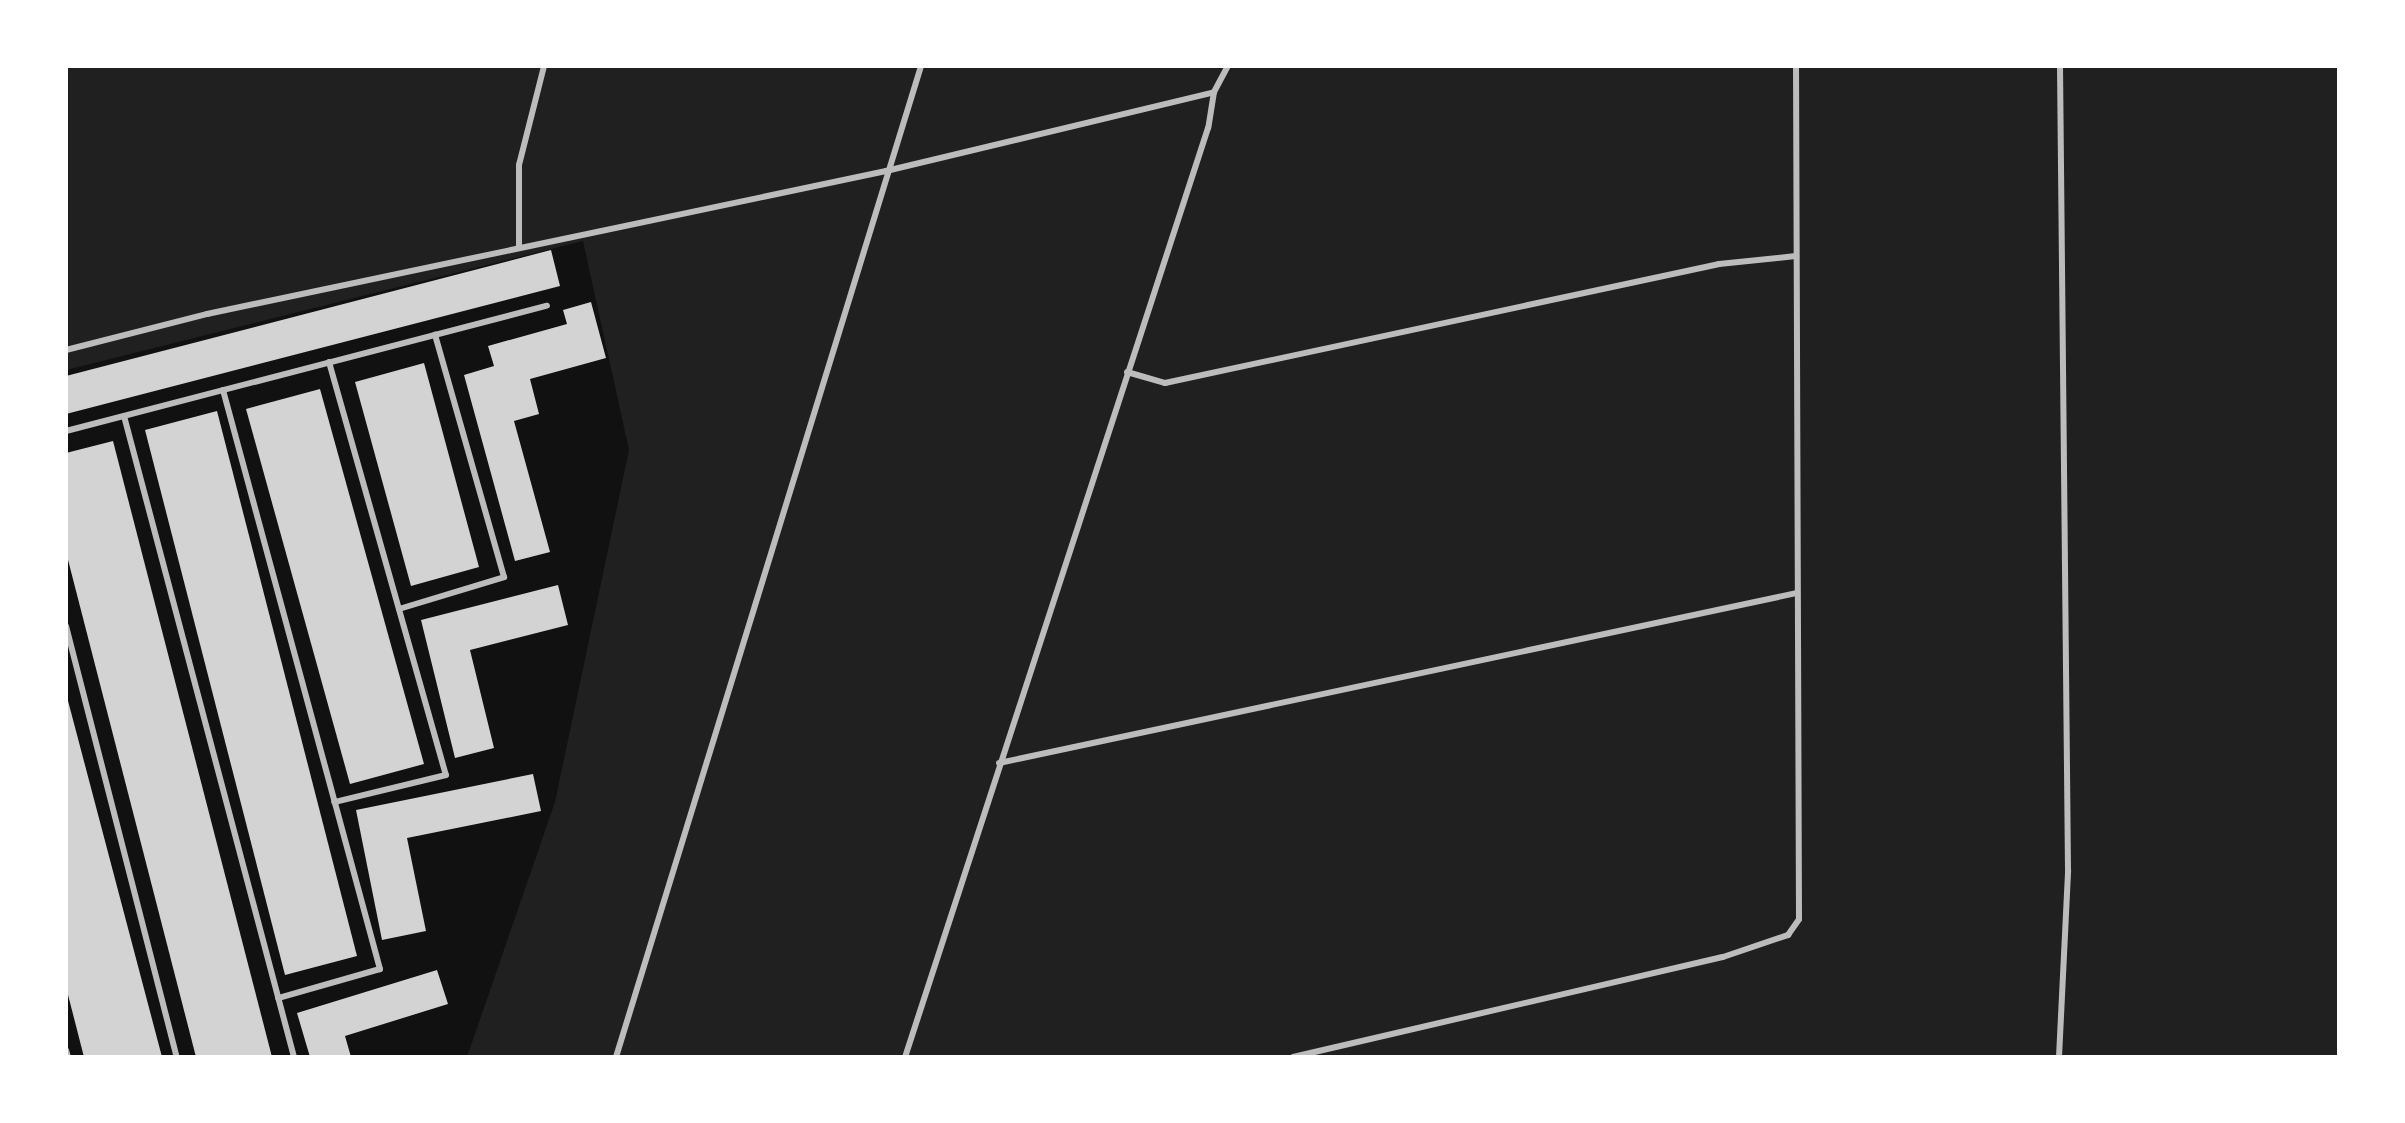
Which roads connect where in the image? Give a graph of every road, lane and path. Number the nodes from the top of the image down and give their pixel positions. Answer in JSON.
{"nodes":[{"id":1,"x":544,"y":66,"type":"edge"},
{"id":2,"x":921,"y":66,"type":"edge"},
{"id":3,"x":1228,"y":66,"type":"edge"},
{"id":4,"x":1796,"y":66,"type":"edge"},
{"id":5,"x":2060,"y":66,"type":"edge"},
{"id":6,"x":1214,"y":92,"type":"junction"},
{"id":7,"x":886,"y":171,"type":"junction"},
{"id":8,"x":519,"y":248,"type":"junction"},
{"id":9,"x":1796,"y":256,"type":"junction"},
{"id":10,"x":547,"y":306,"type":"dead end"},
{"id":11,"x":435,"y":335,"type":"junction"},
{"id":12,"x":66,"y":350,"type":"edge"},
{"id":13,"x":329,"y":362,"type":"junction"},
{"id":14,"x":1127,"y":372,"type":"junction"},
{"id":15,"x":223,"y":390,"type":"junction"},
{"id":16,"x":124,"y":416,"type":"junction"},
{"id":17,"x":66,"y":431,"type":"edge"},
{"id":18,"x":1797,"y":593,"type":"junction"},
{"id":19,"x":399,"y":609,"type":"junction"},
{"id":20,"x":66,"y":626,"type":"edge"},
{"id":21,"x":999,"y":763,"type":"junction"},
{"id":22,"x":334,"y":802,"type":"junction"},
{"id":23,"x":278,"y":998,"type":"junction"},
{"id":24,"x":66,"y":1050,"type":"edge"},
{"id":25,"x":68,"y":1057,"type":"edge"},
{"id":26,"x":177,"y":1057,"type":"edge"},
{"id":27,"x":294,"y":1057,"type":"edge"},
{"id":28,"x":616,"y":1057,"type":"edge"},
{"id":29,"x":905,"y":1057,"type":"edge"},
{"id":30,"x":1293,"y":1057,"type":"edge"},
{"id":31,"x":2059,"y":1057,"type":"edge"}],
"edges":[{"from":1,"to":8,"type":"lane"},
{"from":2,"to":7,"type":"lane"},
{"from":3,"to":6,"type":"lane"},
{"from":4,"to":9,"type":"lane"},
{"from":5,"to":31,"type":"lane"},
{"from":6,"to":7,"type":"lane"},
{"from":6,"to":14,"type":"lane"},
{"from":7,"to":8,"type":"lane"},
{"from":7,"to":28,"type":"lane"},
{"from":8,"to":12,"type":"lane"},
{"from":9,"to":14,"type":"lane"},
{"from":9,"to":18,"type":"lane"},
{"from":10,"to":11,"type":"lane"},
{"from":11,"to":13,"type":"lane"},
{"from":11,"to":19,"type":"lane"},
{"from":13,"to":15,"type":"lane"},
{"from":13,"to":19,"type":"lane"},
{"from":14,"to":21,"type":"lane"},
{"from":15,"to":16,"type":"lane"},
{"from":15,"to":22,"type":"lane"},
{"from":16,"to":17,"type":"lane"},
{"from":16,"to":23,"type":"lane"},
{"from":18,"to":21,"type":"lane"},
{"from":18,"to":30,"type":"lane"},
{"from":19,"to":22,"type":"lane"},
{"from":20,"to":26,"type":"lane"},
{"from":21,"to":29,"type":"lane"},
{"from":22,"to":23,"type":"lane"},
{"from":23,"to":27,"type":"lane"},
{"from":24,"to":25,"type":"lane"}]}
